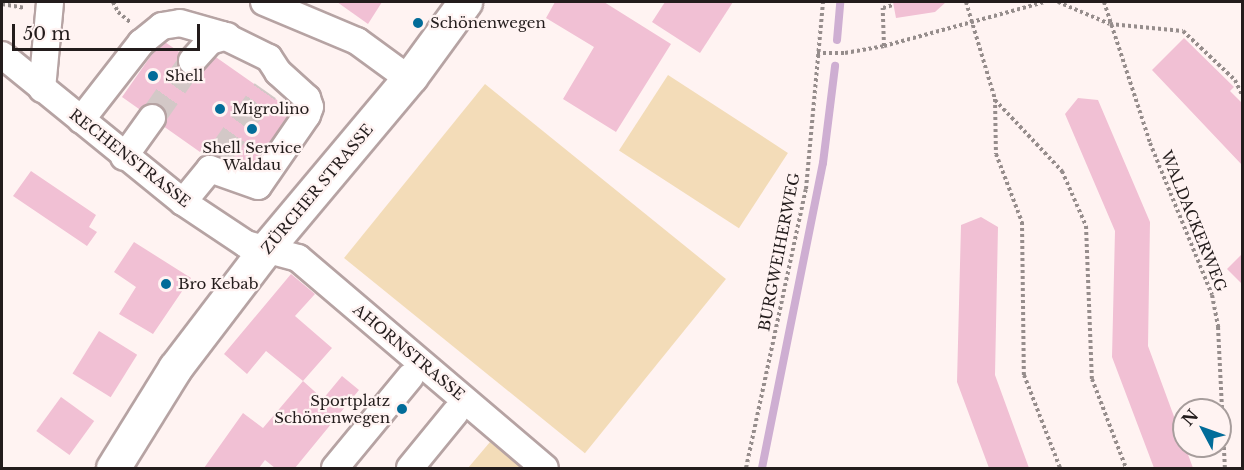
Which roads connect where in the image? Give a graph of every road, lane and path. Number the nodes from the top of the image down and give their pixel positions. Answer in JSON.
{"nodes":[{"id":1,"x":50,"y":2,"type":"edge"},
{"id":2,"x":264,"y":2,"type":"edge"},
{"id":3,"x":465,"y":2,"type":"edge"},
{"id":4,"x":823,"y":2,"type":"edge"},
{"id":5,"x":966,"y":2,"type":"edge"},
{"id":6,"x":1045,"y":2,"type":"edge"},
{"id":7,"x":1058,"y":2,"type":"edge"},
{"id":8,"x":1104,"y":2,"type":"edge"},
{"id":9,"x":894,"y":5,"type":"dead end"},
{"id":10,"x":971,"y":21,"type":"junction"},
{"id":11,"x":1110,"y":24,"type":"junction"},
{"id":12,"x":227,"y":36,"type":"junction"},
{"id":13,"x":884,"y":46,"type":"junction"},
{"id":14,"x":817,"y":53,"type":"junction"},
{"id":15,"x":2,"y":55,"type":"edge"},
{"id":16,"x":192,"y":61,"type":"tunnel mouth"},
{"id":17,"x":409,"y":79,"type":"junction"},
{"id":18,"x":42,"y":89,"type":"junction"},
{"id":19,"x":1242,"y":95,"type":"edge"},
{"id":20,"x":995,"y":99,"type":"junction"},
{"id":21,"x":152,"y":118,"type":"tunnel mouth"},
{"id":22,"x":81,"y":120,"type":"junction"},
{"id":23,"x":124,"y":157,"type":"junction"},
{"id":24,"x":183,"y":202,"type":"junction"},
{"id":25,"x":265,"y":250,"type":"junction"},
{"id":26,"x":410,"y":377,"type":"dead end"},
{"id":27,"x":455,"y":413,"type":"dead end"},
{"id":28,"x":113,"y":468,"type":"edge"},
{"id":29,"x":336,"y":468,"type":"edge"},
{"id":30,"x":410,"y":468,"type":"edge"},
{"id":31,"x":545,"y":468,"type":"edge"},
{"id":32,"x":746,"y":468,"type":"edge"},
{"id":33,"x":1060,"y":468,"type":"edge"},
{"id":34,"x":1126,"y":468,"type":"edge"},
{"id":35,"x":1225,"y":468,"type":"edge"}],
"edges":[{"from":1,"to":18,"type":"street"},
{"from":2,"to":17,"type":"street"},
{"from":3,"to":17,"type":"main road","name":"ZÜRCHER STRASSE"},
{"from":4,"to":14,"type":"path","name":"BURGWEIHERWEG"},
{"from":5,"to":10,"type":"path"},
{"from":6,"to":10,"type":"path"},
{"from":7,"to":11,"type":"path"},
{"from":8,"to":11,"type":"path","name":"WALDACKERWEG"},
{"from":9,"to":13,"type":"path"},
{"from":10,"to":13,"type":"path"},
{"from":10,"to":20,"type":"path"},
{"from":11,"to":19,"type":"path"},
{"from":11,"to":35,"type":"path","name":"WALDACKERWEG"},
{"from":12,"to":16,"type":"street"},
{"from":12,"to":22,"type":"street"},
{"from":12,"to":24,"type":"street"},
{"from":13,"to":14,"type":"path"},
{"from":14,"to":32,"type":"path","name":"BURGWEIHERWEG"},
{"from":15,"to":18,"type":"street","name":"RECHENSTRASSE"},
{"from":17,"to":25,"type":"main road","name":"ZÜRCHER STRASSE"},
{"from":18,"to":22,"type":"street","name":"RECHENSTRASSE"},
{"from":20,"to":33,"type":"path"},
{"from":20,"to":34,"type":"path"},
{"from":21,"to":23,"type":"street"},
{"from":22,"to":23,"type":"street","name":"RECHENSTRASSE"},
{"from":23,"to":24,"type":"street","name":"RECHENSTRASSE"},
{"from":24,"to":25,"type":"street","name":"RECHENSTRASSE"},
{"from":25,"to":28,"type":"main road","name":"ZÜRCHER STRASSE"},
{"from":25,"to":31,"type":"street","name":"AHORNSTRASSE"},
{"from":26,"to":29,"type":"street"},
{"from":27,"to":30,"type":"street"}]}
